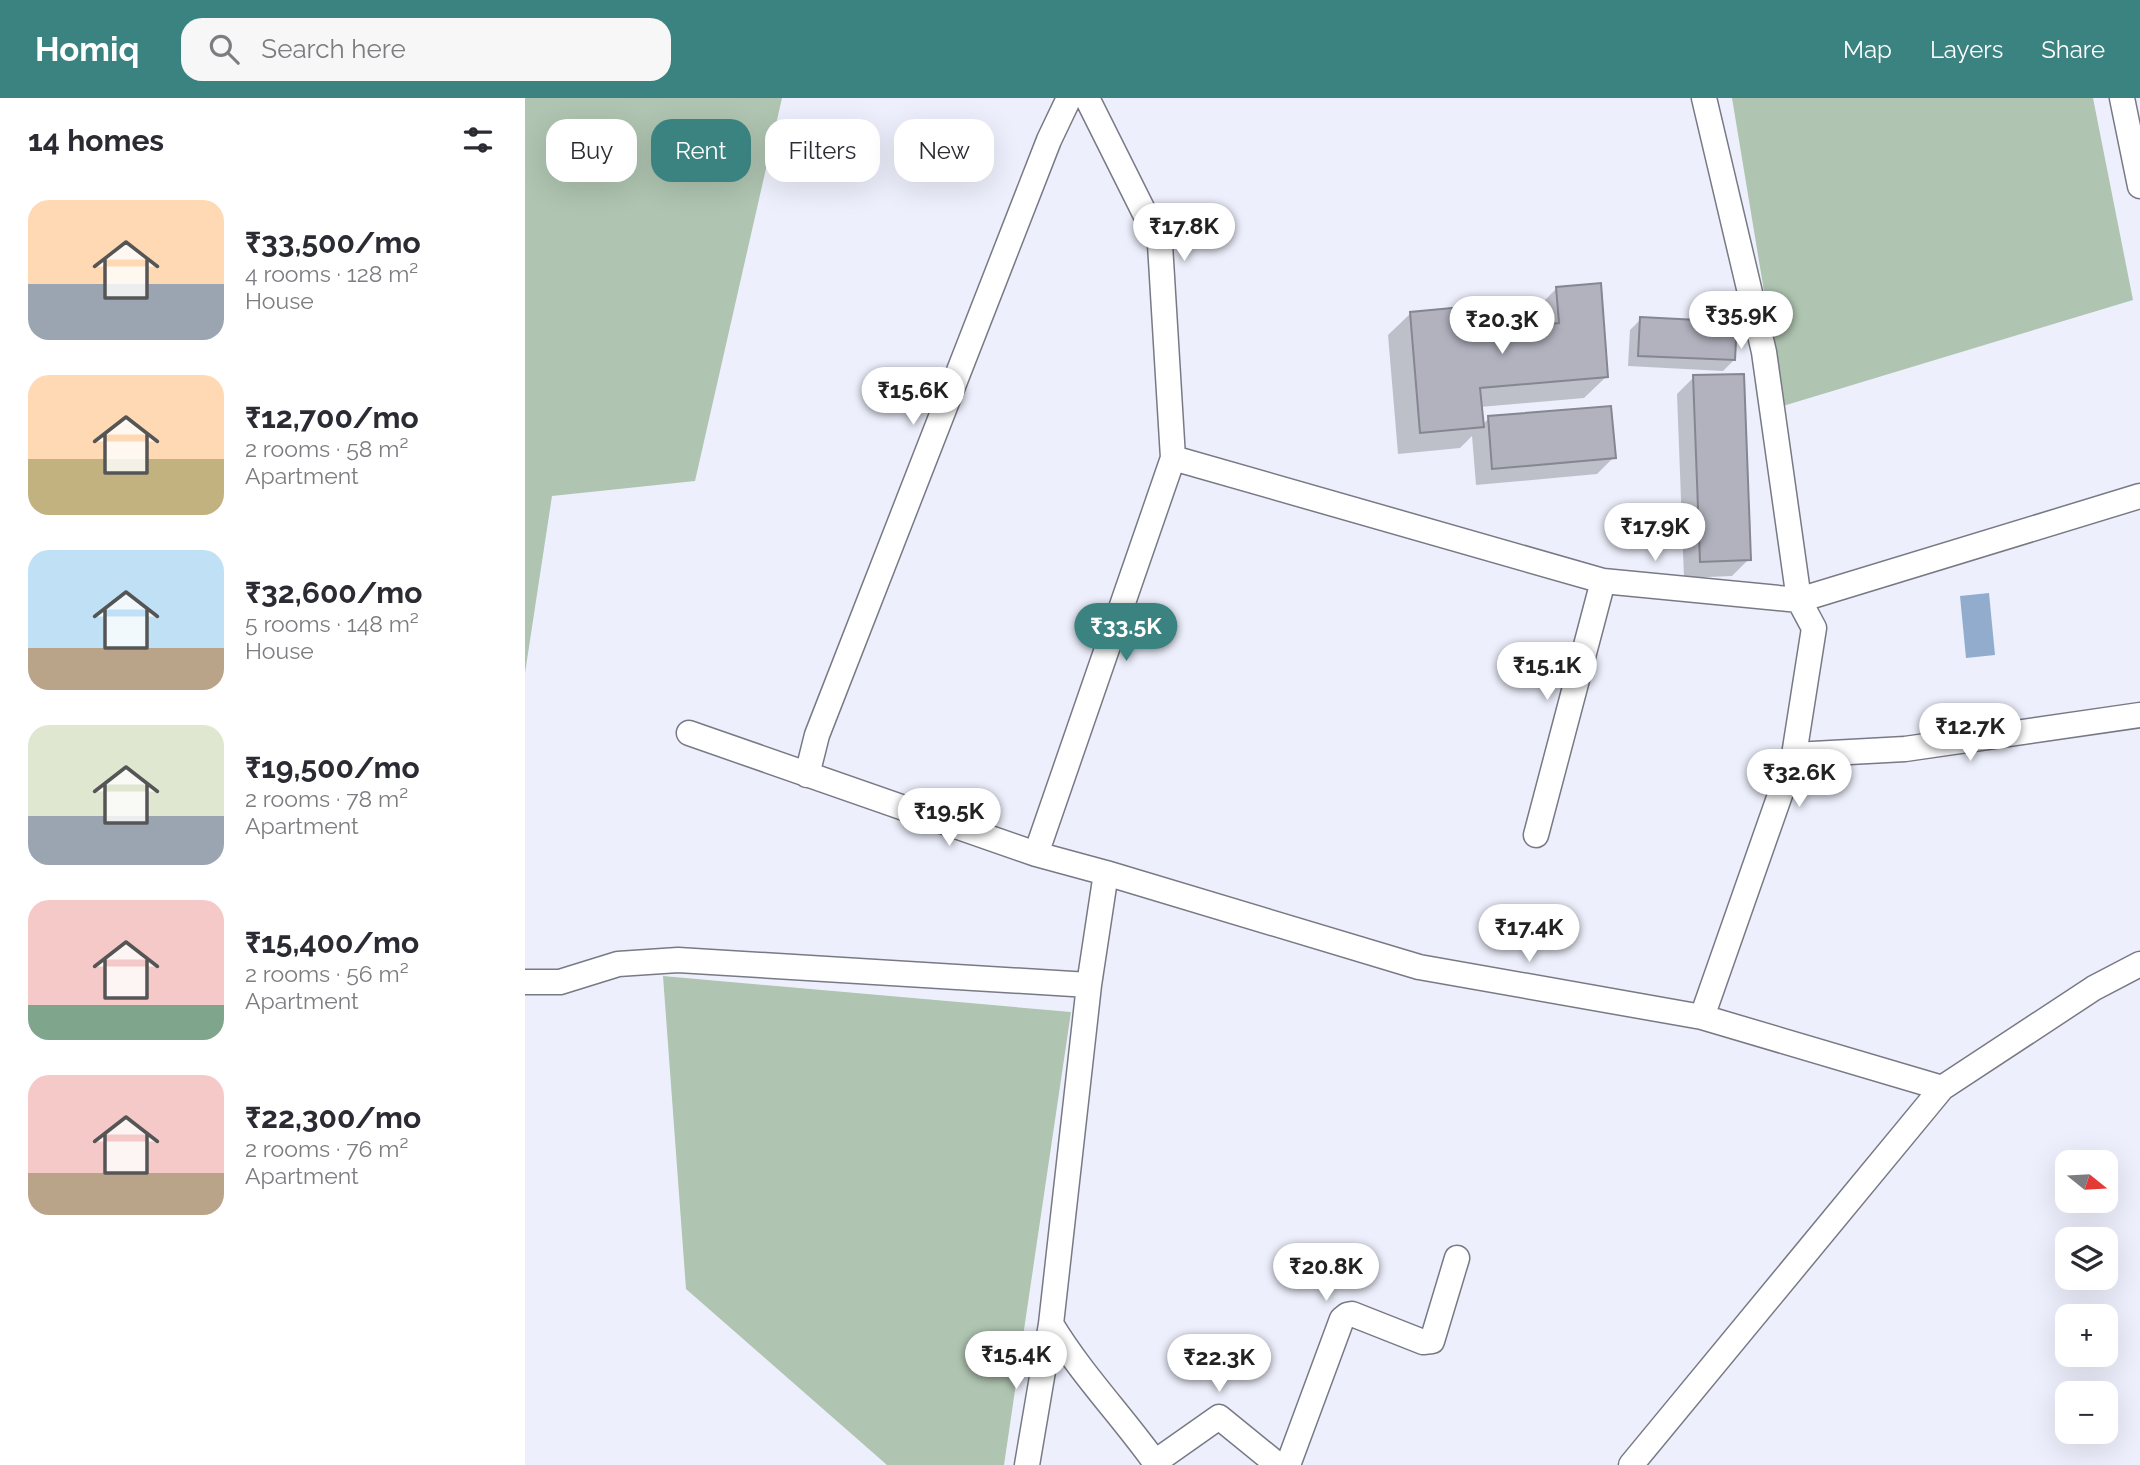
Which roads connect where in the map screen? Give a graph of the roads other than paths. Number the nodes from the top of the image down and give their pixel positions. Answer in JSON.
{"nodes":[{"id":1,"x":1069,"y":98,"type":"edge"},
{"id":2,"x":1087,"y":98,"type":"edge"},
{"id":3,"x":1704,"y":98,"type":"edge"},
{"id":4,"x":2122,"y":98,"type":"edge"},
{"id":5,"x":2136,"y":139,"type":"edge"},
{"id":6,"x":2140,"y":186,"type":"edge"},
{"id":7,"x":1173,"y":458,"type":"junction"},
{"id":8,"x":2140,"y":496,"type":"edge"},
{"id":9,"x":1603,"y":581,"type":"junction"},
{"id":10,"x":1799,"y":600,"type":"junction"},
{"id":11,"x":2140,"y":715,"type":"edge"},
{"id":12,"x":689,"y":733,"type":"dead end"},
{"id":13,"x":1794,"y":755,"type":"junction"},
{"id":14,"x":807,"y":775,"type":"junction"},
{"id":15,"x":1536,"y":835,"type":"dead end"},
{"id":16,"x":1036,"y":854,"type":"junction"},
{"id":17,"x":1106,"y":873,"type":"junction"},
{"id":18,"x":2140,"y":964,"type":"edge"},
{"id":19,"x":525,"y":982,"type":"edge"},
{"id":20,"x":1089,"y":985,"type":"junction"},
{"id":21,"x":1702,"y":1017,"type":"junction"},
{"id":22,"x":1942,"y":1088,"type":"junction"},
{"id":23,"x":1457,"y":1258,"type":"dead end"},
{"id":24,"x":1051,"y":1324,"type":"junction"},
{"id":25,"x":1156,"y":1464,"type":"edge"},
{"id":26,"x":1027,"y":1465,"type":"edge"},
{"id":27,"x":1278,"y":1465,"type":"edge"},
{"id":28,"x":1288,"y":1465,"type":"edge"},
{"id":29,"x":1631,"y":1465,"type":"edge"}],
"edges":[{"from":1,"to":14,"type":"street"},
{"from":2,"to":7,"type":"street"},
{"from":3,"to":10,"type":"street"},
{"from":4,"to":5,"type":"street"},
{"from":5,"to":6,"type":"street"},
{"from":7,"to":9,"type":"street"},
{"from":7,"to":16,"type":"street"},
{"from":8,"to":10,"type":"street"},
{"from":9,"to":10,"type":"street"},
{"from":9,"to":15,"type":"street"},
{"from":10,"to":13,"type":"street"},
{"from":11,"to":13,"type":"street"},
{"from":12,"to":14,"type":"street"},
{"from":13,"to":21,"type":"street"},
{"from":14,"to":16,"type":"street"},
{"from":16,"to":17,"type":"street"},
{"from":17,"to":20,"type":"street"},
{"from":17,"to":21,"type":"street"},
{"from":18,"to":22,"type":"street"},
{"from":19,"to":20,"type":"street"},
{"from":20,"to":24,"type":"street"},
{"from":21,"to":22,"type":"street"},
{"from":22,"to":29,"type":"street"},
{"from":23,"to":28,"type":"street"},
{"from":24,"to":25,"type":"street"},
{"from":24,"to":26,"type":"street"},
{"from":25,"to":27,"type":"street"}]}
